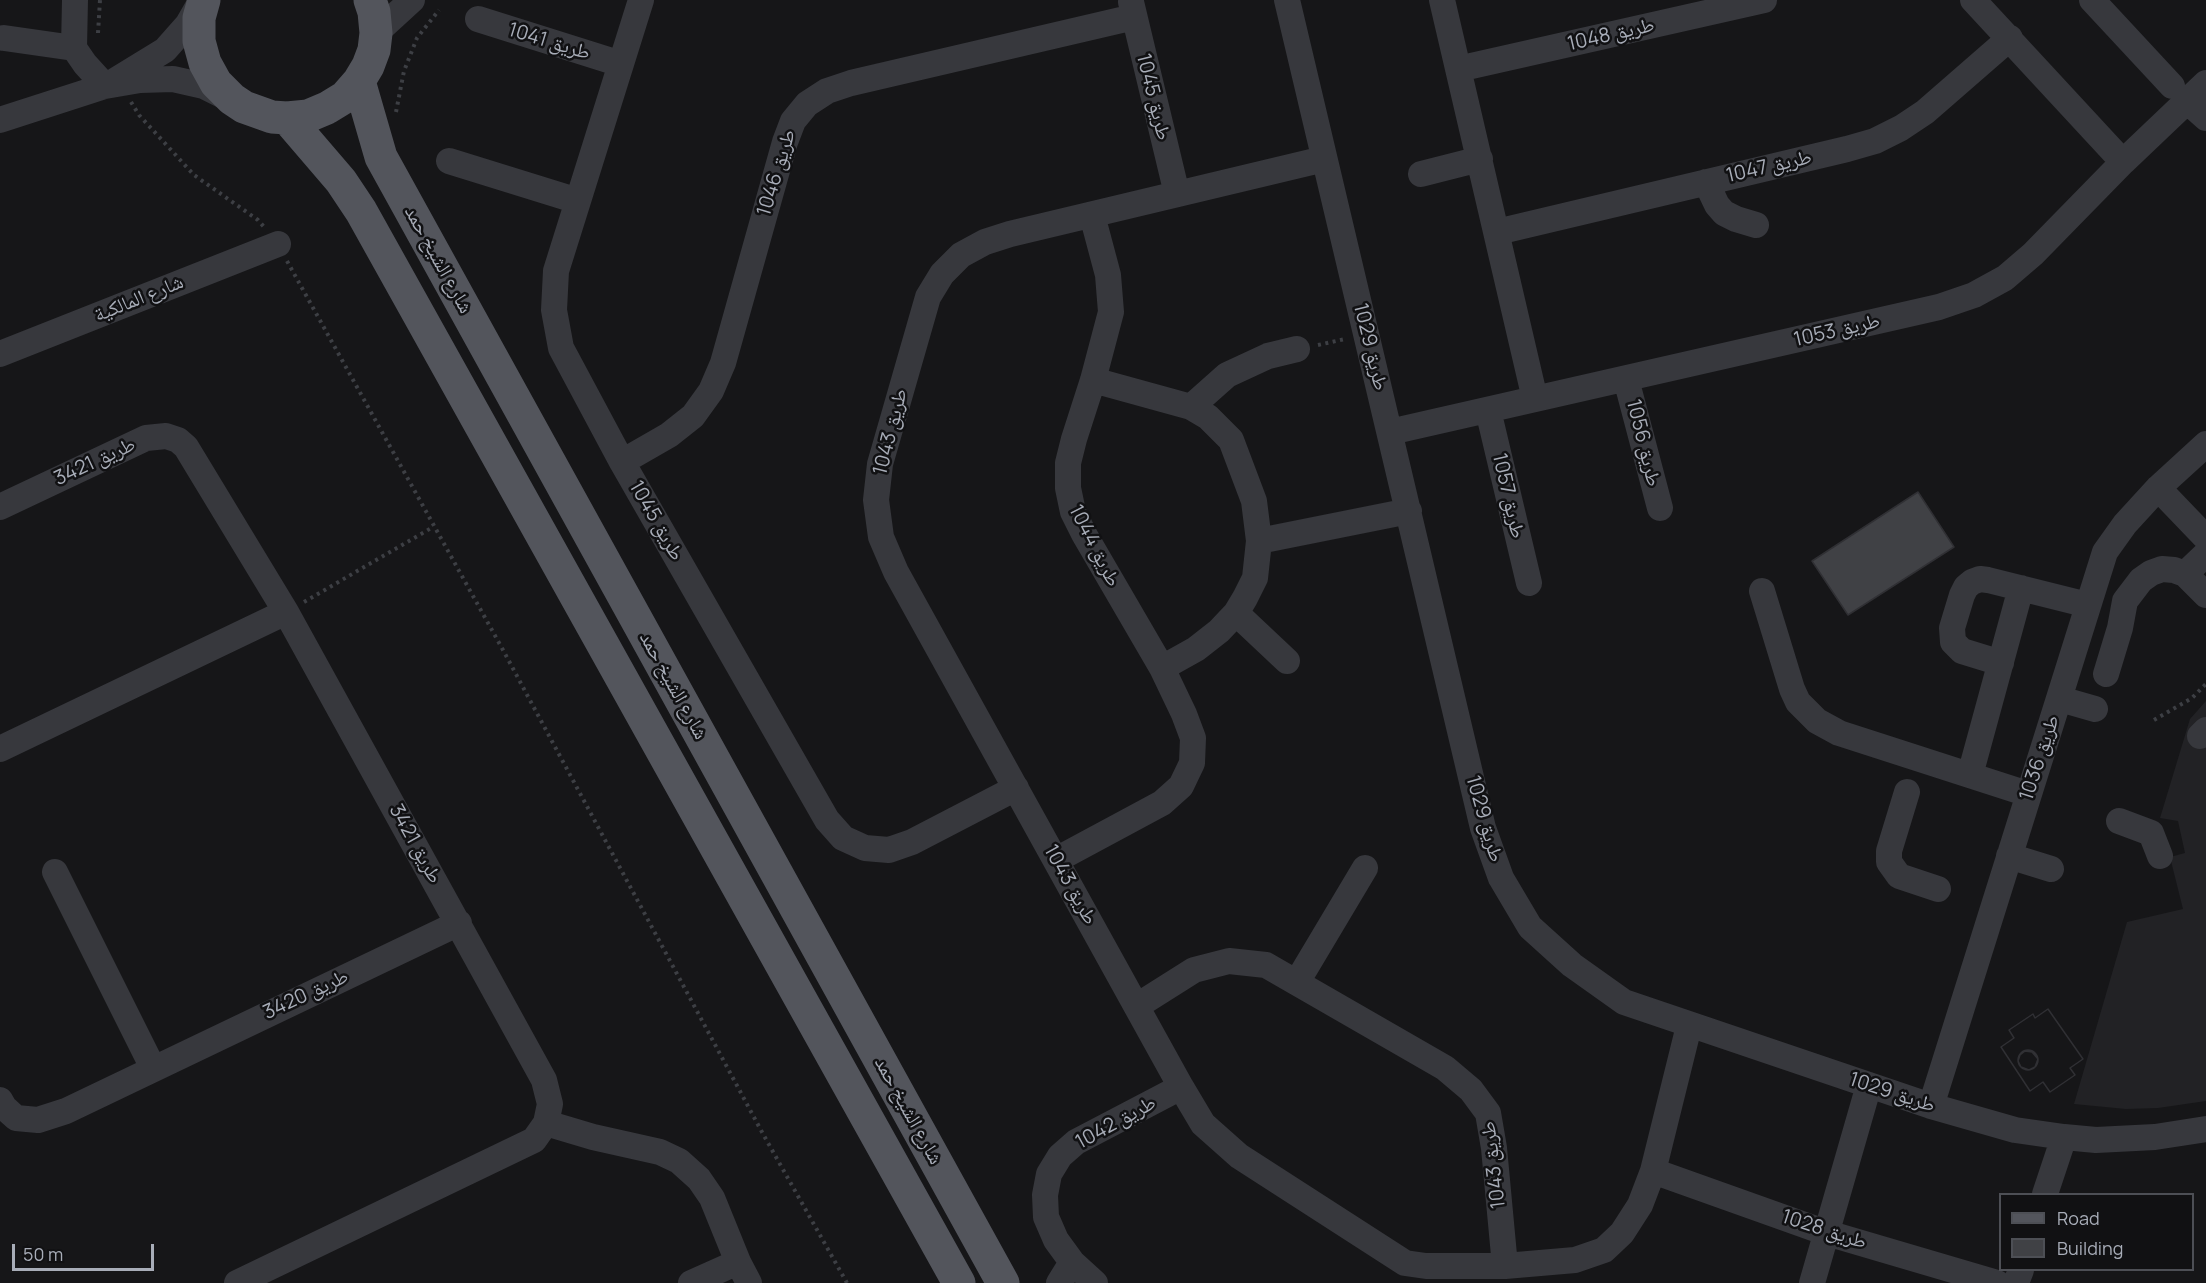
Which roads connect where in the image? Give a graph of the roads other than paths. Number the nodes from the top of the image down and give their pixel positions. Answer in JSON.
{"nodes":[{"id":1,"x":75,"y":0,"type":"edge"},
{"id":2,"x":203,"y":0,"type":"edge"},
{"id":3,"x":370,"y":0,"type":"edge"},
{"id":4,"x":412,"y":0,"type":"edge"},
{"id":5,"x":641,"y":0,"type":"edge"},
{"id":6,"x":1287,"y":0,"type":"edge"},
{"id":7,"x":1442,"y":0,"type":"edge"},
{"id":8,"x":1764,"y":0,"type":"edge"},
{"id":9,"x":1972,"y":0,"type":"edge"},
{"id":10,"x":2092,"y":0,"type":"edge"},
{"id":11,"x":1132,"y":8,"type":"edge"},
{"id":12,"x":478,"y":20,"type":"dead end"},
{"id":13,"x":376,"y":33,"type":"junction"},
{"id":14,"x":1,"y":38,"type":"edge"},
{"id":15,"x":2010,"y":38,"type":"junction"},
{"id":16,"x":74,"y":48,"type":"junction"},
{"id":17,"x":621,"y":64,"type":"junction"},
{"id":18,"x":1458,"y":69,"type":"junction"},
{"id":19,"x":359,"y":81,"type":"junction"},
{"id":20,"x":2206,"y":83,"type":"edge"},
{"id":21,"x":105,"y":86,"type":"junction"},
{"id":22,"x":232,"y":99,"type":"junction"},
{"id":23,"x":2188,"y":102,"type":"edge"},
{"id":24,"x":2,"y":114,"type":"edge"},
{"id":25,"x":287,"y":118,"type":"junction"},
{"id":26,"x":1324,"y":159,"type":"junction"},
{"id":27,"x":1480,"y":159,"type":"junction"},
{"id":28,"x":449,"y":161,"type":"dead end"},
{"id":29,"x":2123,"y":162,"type":"junction"},
{"id":30,"x":1421,"y":174,"type":"dead end"},
{"id":31,"x":1706,"y":182,"type":"junction"},
{"id":32,"x":1177,"y":194,"type":"junction"},
{"id":33,"x":578,"y":201,"type":"junction"},
{"id":34,"x":1092,"y":215,"type":"junction"},
{"id":35,"x":1756,"y":225,"type":"dead end"},
{"id":36,"x":1497,"y":232,"type":"junction"},
{"id":37,"x":278,"y":244,"type":"road end"},
{"id":38,"x":1297,"y":349,"type":"road end"},
{"id":39,"x":0,"y":354,"type":"edge"},
{"id":40,"x":1626,"y":379,"type":"junction"},
{"id":41,"x":1094,"y":380,"type":"junction"},
{"id":42,"x":1535,"y":399,"type":"junction"},
{"id":43,"x":1191,"y":407,"type":"junction"},
{"id":44,"x":1488,"y":410,"type":"junction"},
{"id":45,"x":1390,"y":432,"type":"junction"},
{"id":46,"x":2206,"y":444,"type":"edge"},
{"id":47,"x":622,"y":462,"type":"junction"},
{"id":48,"x":2158,"y":488,"type":"junction"},
{"id":49,"x":0,"y":507,"type":"edge"},
{"id":50,"x":1660,"y":508,"type":"dead end"},
{"id":51,"x":1409,"y":511,"type":"junction"},
{"id":52,"x":2206,"y":538,"type":"edge"},
{"id":53,"x":1259,"y":541,"type":"junction"},
{"id":54,"x":2206,"y":554,"type":"edge"},
{"id":55,"x":2185,"y":574,"type":"junction"},
{"id":56,"x":1529,"y":583,"type":"dead end"},
{"id":57,"x":2021,"y":588,"type":"junction"},
{"id":58,"x":1762,"y":591,"type":"dead end"},
{"id":59,"x":2206,"y":595,"type":"edge"},
{"id":60,"x":2088,"y":605,"type":"junction"},
{"id":61,"x":286,"y":612,"type":"junction"},
{"id":62,"x":1236,"y":612,"type":"junction"},
{"id":63,"x":1287,"y":661,"type":"dead end"},
{"id":64,"x":2001,"y":663,"type":"junction"},
{"id":65,"x":1162,"y":668,"type":"junction"},
{"id":66,"x":2106,"y":674,"type":"dead end"},
{"id":67,"x":2060,"y":699,"type":"junction"},
{"id":68,"x":2095,"y":709,"type":"dead end"},
{"id":69,"x":0,"y":749,"type":"edge"},
{"id":70,"x":1970,"y":775,"type":"junction"},
{"id":71,"x":1016,"y":788,"type":"junction"},
{"id":72,"x":1907,"y":792,"type":"dead end"},
{"id":73,"x":2028,"y":794,"type":"junction"},
{"id":74,"x":2119,"y":821,"type":"dead end"},
{"id":75,"x":2009,"y":856,"type":"junction"},
{"id":76,"x":2160,"y":856,"type":"dead end"},
{"id":77,"x":1056,"y":860,"type":"junction"},
{"id":78,"x":1365,"y":868,"type":"dead end"},
{"id":79,"x":2051,"y":869,"type":"dead end"},
{"id":80,"x":55,"y":872,"type":"dead end"},
{"id":81,"x":1938,"y":889,"type":"dead end"},
{"id":82,"x":459,"y":922,"type":"junction"},
{"id":83,"x":1297,"y":982,"type":"junction"},
{"id":84,"x":1137,"y":1006,"type":"junction"},
{"id":85,"x":1689,"y":1026,"type":"junction"},
{"id":86,"x":153,"y":1068,"type":"junction"},
{"id":87,"x":1869,"y":1085,"type":"junction"},
{"id":88,"x":1180,"y":1088,"type":"junction"},
{"id":89,"x":0,"y":1100,"type":"edge"},
{"id":90,"x":1930,"y":1106,"type":"junction"},
{"id":91,"x":546,"y":1123,"type":"junction"},
{"id":92,"x":2206,"y":1129,"type":"edge"},
{"id":93,"x":2064,"y":1137,"type":"junction"},
{"id":94,"x":1653,"y":1171,"type":"junction"},
{"id":95,"x":2045,"y":1192,"type":"edge"},
{"id":96,"x":1827,"y":1233,"type":"junction"},
{"id":97,"x":1504,"y":1266,"type":"junction"},
{"id":98,"x":1066,"y":1272,"type":"edge"},
{"id":99,"x":743,"y":1273,"type":"edge"},
{"id":100,"x":237,"y":1283,"type":"edge"},
{"id":101,"x":691,"y":1283,"type":"edge"},
{"id":102,"x":959,"y":1283,"type":"edge"},
{"id":103,"x":1003,"y":1283,"type":"edge"},
{"id":104,"x":1095,"y":1283,"type":"edge"},
{"id":105,"x":1812,"y":1283,"type":"edge"},
{"id":106,"x":1997,"y":1283,"type":"edge"}],
"edges":[{"from":1,"to":16,"type":"street"},
{"from":2,"to":21,"type":"street"},
{"from":2,"to":22,"type":"main road"},
{"from":3,"to":13,"type":"main road"},
{"from":4,"to":13,"type":"street"},
{"from":5,"to":17,"type":"street","name":"طريق 1045"},
{"from":6,"to":26,"type":"street","name":"طريق 1029"},
{"from":7,"to":18,"type":"street"},
{"from":8,"to":18,"type":"street","name":"طريق 1048"},
{"from":9,"to":15,"type":"street"},
{"from":10,"to":23,"type":"street"},
{"from":11,"to":32,"type":"street","name":"طريق 1045"},
{"from":11,"to":47,"type":"street","name":"طريق 1046"},
{"from":12,"to":17,"type":"street","name":"طريق 1041"},
{"from":13,"to":19,"type":"main road"},
{"from":14,"to":16,"type":"street"},
{"from":15,"to":29,"type":"street"},
{"from":15,"to":31,"type":"street","name":"طريق 1047"},
{"from":16,"to":21,"type":"street"},
{"from":17,"to":33,"type":"street","name":"طريق 1045"},
{"from":18,"to":27,"type":"street"},
{"from":19,"to":25,"type":"main road"},
{"from":19,"to":103,"type":"main road","name":"شارع الشيخ حمد"},
{"from":20,"to":23,"type":"street","name":"طريق 1053"},
{"from":21,"to":22,"type":"street"},
{"from":21,"to":24,"type":"street"},
{"from":22,"to":25,"type":"main road"},
{"from":23,"to":29,"type":"street","name":"طريق 1053"},
{"from":25,"to":102,"type":"main road","name":"شارع الشيخ حمد"},
{"from":26,"to":32,"type":"street","name":"طريق 1043"},
{"from":26,"to":45,"type":"street","name":"طريق 1029"},
{"from":27,"to":30,"type":"street"},
{"from":27,"to":36,"type":"street"},
{"from":28,"to":33,"type":"street"},
{"from":29,"to":40,"type":"street","name":"طريق 1053"},
{"from":31,"to":35,"type":"street"},
{"from":31,"to":36,"type":"street","name":"طريق 1047"},
{"from":32,"to":34,"type":"street","name":"طريق 1043"},
{"from":33,"to":47,"type":"street","name":"طريق 1045"},
{"from":34,"to":41,"type":"street","name":"طريق 1044"},
{"from":34,"to":71,"type":"street","name":"طريق 1043"},
{"from":36,"to":42,"type":"street"},
{"from":37,"to":39,"type":"street","name":"شارع المالكية"},
{"from":38,"to":43,"type":"street"},
{"from":40,"to":42,"type":"street","name":"طريق 1053"},
{"from":40,"to":50,"type":"street","name":"طريق 1056"},
{"from":41,"to":43,"type":"street"},
{"from":41,"to":65,"type":"street","name":"طريق 1044"},
{"from":42,"to":44,"type":"street","name":"طريق 1053"},
{"from":43,"to":53,"type":"street"},
{"from":44,"to":45,"type":"street","name":"طريق 1053"},
{"from":44,"to":56,"type":"street","name":"طريق 1057"},
{"from":45,"to":51,"type":"street","name":"طريق 1029"},
{"from":46,"to":48,"type":"street","name":"طريق 1036"},
{"from":47,"to":71,"type":"street","name":"طريق 1045"},
{"from":48,"to":52,"type":"street"},
{"from":48,"to":60,"type":"street","name":"طريق 1036"},
{"from":49,"to":61,"type":"street","name":"طريق 3421"},
{"from":51,"to":53,"type":"street"},
{"from":51,"to":85,"type":"street","name":"طريق 1029"},
{"from":53,"to":62,"type":"street"},
{"from":54,"to":55,"type":"street"},
{"from":55,"to":59,"type":"street"},
{"from":55,"to":66,"type":"street"},
{"from":57,"to":60,"type":"street"},
{"from":57,"to":64,"type":"street"},
{"from":57,"to":64,"type":"street"},
{"from":58,"to":70,"type":"street"},
{"from":60,"to":67,"type":"street","name":"طريق 1036"},
{"from":61,"to":69,"type":"street"},
{"from":61,"to":82,"type":"street","name":"طريق 3421"},
{"from":62,"to":63,"type":"street"},
{"from":62,"to":65,"type":"street"},
{"from":64,"to":70,"type":"street"},
{"from":65,"to":77,"type":"street","name":"طريق 1044"},
{"from":67,"to":68,"type":"street"},
{"from":67,"to":73,"type":"street","name":"طريق 1036"},
{"from":70,"to":73,"type":"street"},
{"from":71,"to":77,"type":"street","name":"طريق 1043"},
{"from":72,"to":81,"type":"street"},
{"from":73,"to":75,"type":"street","name":"طريق 1036"},
{"from":74,"to":76,"type":"street"},
{"from":75,"to":79,"type":"street"},
{"from":75,"to":90,"type":"street","name":"طريق 1036"},
{"from":77,"to":84,"type":"street","name":"طريق 1043"},
{"from":78,"to":83,"type":"street"},
{"from":80,"to":86,"type":"street"},
{"from":82,"to":86,"type":"street","name":"طريق 3420"},
{"from":82,"to":91,"type":"street","name":"طريق 3421"},
{"from":83,"to":84,"type":"street","name":"طريق 1043"},
{"from":83,"to":97,"type":"street","name":"طريق 1043"},
{"from":84,"to":88,"type":"street","name":"طريق 1043"},
{"from":85,"to":87,"type":"street","name":"طريق 1029"},
{"from":85,"to":94,"type":"street","name":"طريق 1043"},
{"from":86,"to":89,"type":"street","name":"طريق 3420"},
{"from":87,"to":90,"type":"street","name":"طريق 1029"},
{"from":87,"to":96,"type":"street"},
{"from":88,"to":97,"type":"street","name":"طريق 1043"},
{"from":88,"to":98,"type":"street","name":"طريق 1042"},
{"from":90,"to":93,"type":"street","name":"طريق 1029"},
{"from":91,"to":99,"type":"street"},
{"from":91,"to":100,"type":"street"},
{"from":92,"to":93,"type":"street","name":"طريق 1029"},
{"from":93,"to":95,"type":"street"},
{"from":94,"to":96,"type":"street","name":"طريق 1028"},
{"from":94,"to":97,"type":"street","name":"طريق 1043"},
{"from":96,"to":105,"type":"street"},
{"from":96,"to":106,"type":"street","name":"طريق 1028"},
{"from":98,"to":104,"type":"street","name":"طريق 1042"},
{"from":99,"to":101,"type":"street"}]}
